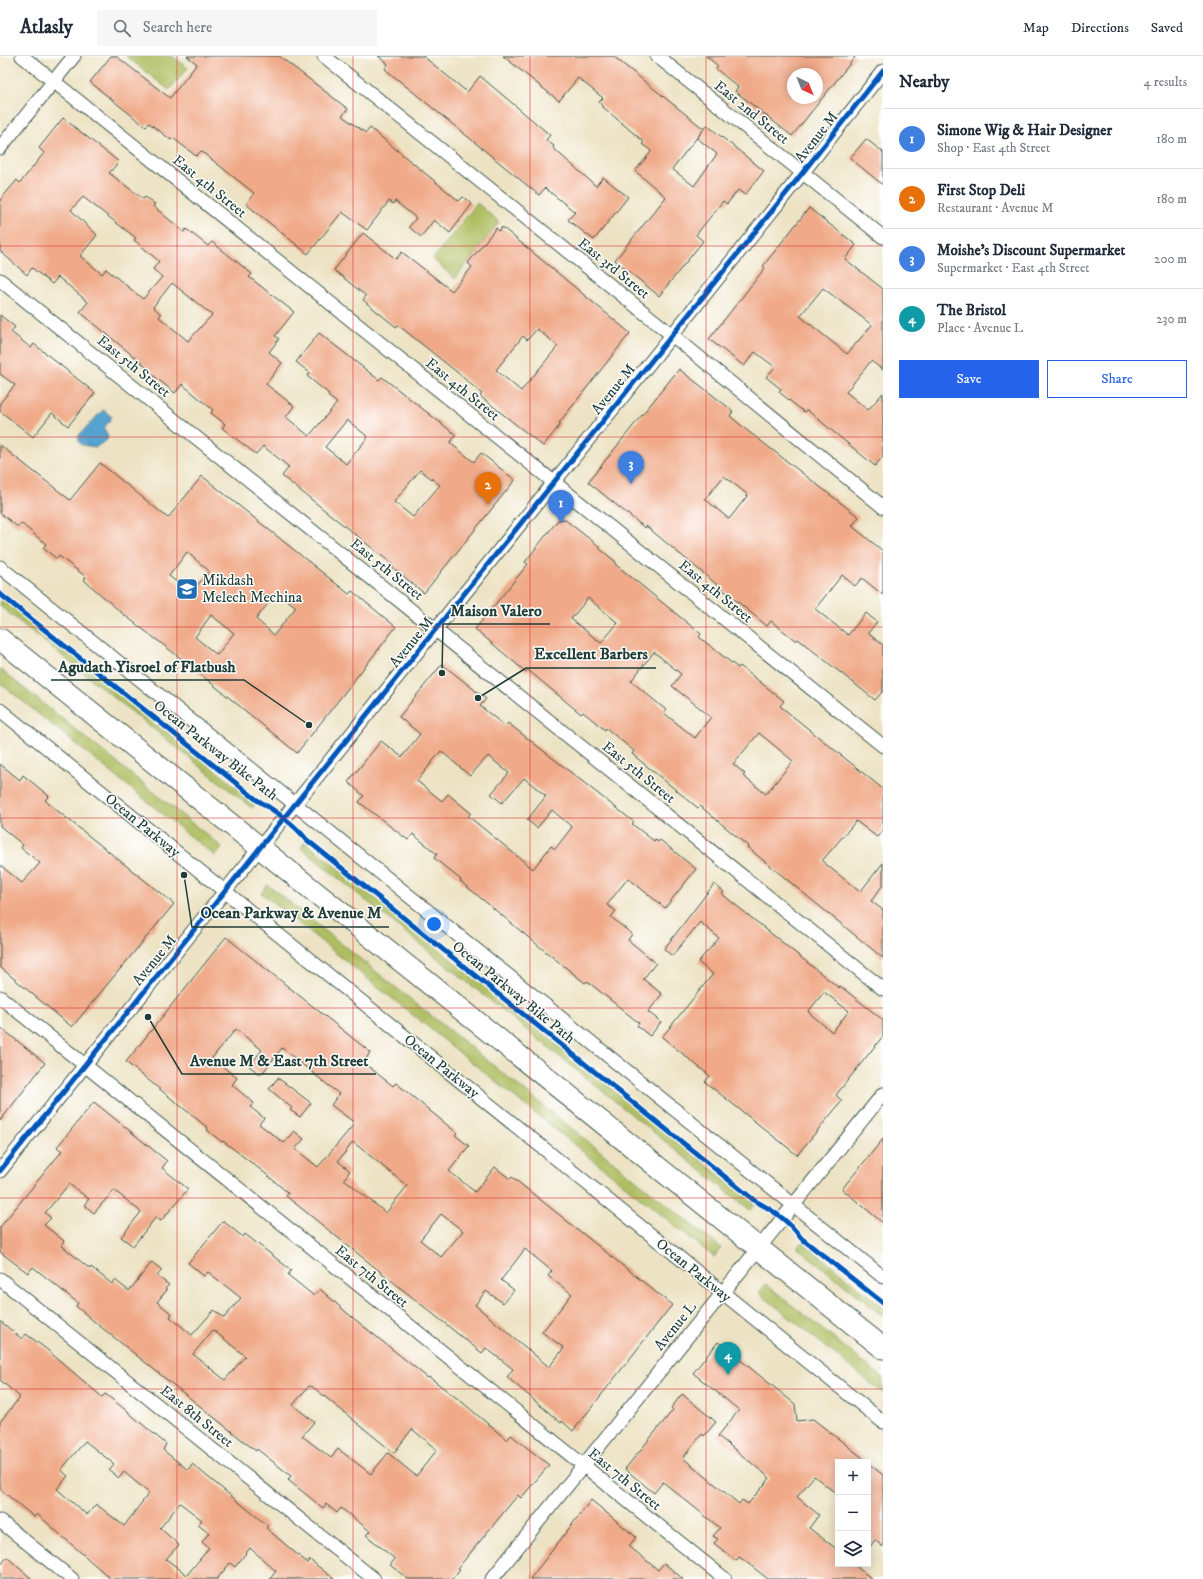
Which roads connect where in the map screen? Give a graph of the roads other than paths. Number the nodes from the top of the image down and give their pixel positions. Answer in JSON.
{"nodes":[{"id":1,"x":22,"y":56,"type":"edge"},
{"id":2,"x":74,"y":56,"type":"edge"},
{"id":3,"x":324,"y":56,"type":"edge"},
{"id":4,"x":656,"y":56,"type":"edge"},
{"id":5,"x":883,"y":71,"type":"edge"},
{"id":6,"x":54,"y":81,"type":"junction"},
{"id":7,"x":0,"y":148,"type":"edge"},
{"id":8,"x":803,"y":173,"type":"junction"},
{"id":9,"x":883,"y":237,"type":"edge"},
{"id":10,"x":0,"y":280,"type":"edge"},
{"id":11,"x":672,"y":335,"type":"junction"},
{"id":12,"x":554,"y":482,"type":"junction"},
{"id":13,"x":883,"y":507,"type":"edge"},
{"id":14,"x":0,"y":567,"type":"edge"},
{"id":15,"x":437,"y":629,"type":"junction"},
{"id":16,"x":0,"y":639,"type":"edge"},
{"id":17,"x":0,"y":710,"type":"edge"},
{"id":18,"x":883,"y":746,"type":"edge"},
{"id":19,"x":294,"y":804,"type":"junction"},
{"id":20,"x":260,"y":847,"type":"junction"},
{"id":21,"x":225,"y":891,"type":"junction"},
{"id":22,"x":883,"y":989,"type":"edge"},
{"id":23,"x":0,"y":997,"type":"edge"},
{"id":24,"x":85,"y":1066,"type":"junction"},
{"id":25,"x":883,"y":1094,"type":"edge"},
{"id":26,"x":0,"y":1171,"type":"edge"},
{"id":27,"x":793,"y":1205,"type":"junction"},
{"id":28,"x":759,"y":1248,"type":"junction"},
{"id":29,"x":883,"y":1277,"type":"edge"},
{"id":30,"x":0,"y":1279,"type":"edge"},
{"id":31,"x":723,"y":1293,"type":"junction"},
{"id":32,"x":883,"y":1348,"type":"edge"},
{"id":33,"x":883,"y":1422,"type":"edge"},
{"id":34,"x":583,"y":1466,"type":"junction"},
{"id":35,"x":0,"y":1521,"type":"edge"},
{"id":36,"x":72,"y":1579,"type":"edge"},
{"id":37,"x":374,"y":1579,"type":"edge"},
{"id":38,"x":492,"y":1579,"type":"edge"},
{"id":39,"x":725,"y":1579,"type":"edge"}],
"edges":[{"from":1,"to":6,"type":"street","name":"East 4th Street"},
{"from":2,"to":6,"type":"street"},
{"from":3,"to":11,"type":"street","name":"East 3rd Street"},
{"from":4,"to":8,"type":"street","name":"East 2nd Street"},
{"from":5,"to":8,"type":"street","name":"Avenue M"},
{"from":6,"to":7,"type":"street"},
{"from":6,"to":12,"type":"street","name":"East 4th Street"},
{"from":8,"to":9,"type":"street","name":"East 2nd Street"},
{"from":8,"to":11,"type":"street","name":"Avenue M"},
{"from":10,"to":15,"type":"street","name":"East 5th Street"},
{"from":11,"to":12,"type":"street","name":"Avenue M"},
{"from":11,"to":13,"type":"street","name":"East 3rd Street"},
{"from":12,"to":15,"type":"street","name":"Avenue M"},
{"from":12,"to":18,"type":"street","name":"East 4th Street"},
{"from":14,"to":19,"type":"street"},
{"from":15,"to":19,"type":"street","name":"Avenue M"},
{"from":15,"to":22,"type":"street","name":"East 5th Street"},
{"from":16,"to":20,"type":"main road"},
{"from":17,"to":21,"type":"street","name":"Ocean Parkway"},
{"from":19,"to":20,"type":"street","name":"Avenue M"},
{"from":19,"to":27,"type":"street"},
{"from":20,"to":21,"type":"street","name":"Avenue M"},
{"from":20,"to":28,"type":"main road"},
{"from":21,"to":24,"type":"street","name":"Avenue M"},
{"from":21,"to":31,"type":"street","name":"Ocean Parkway"},
{"from":23,"to":24,"type":"street","name":"East 7th Street"},
{"from":24,"to":26,"type":"street","name":"Avenue M"},
{"from":24,"to":34,"type":"street","name":"East 7th Street"},
{"from":25,"to":27,"type":"street","name":"Avenue L"},
{"from":27,"to":28,"type":"street","name":"Avenue L"},
{"from":27,"to":29,"type":"street"},
{"from":28,"to":31,"type":"street","name":"Avenue L"},
{"from":28,"to":32,"type":"main road"},
{"from":30,"to":37,"type":"street","name":"East 8th Street"},
{"from":31,"to":33,"type":"street","name":"Ocean Parkway"},
{"from":31,"to":34,"type":"street","name":"Avenue L"},
{"from":34,"to":38,"type":"street","name":"Avenue L"},
{"from":34,"to":39,"type":"street","name":"East 7th Street"},
{"from":35,"to":36,"type":"street"}]}
